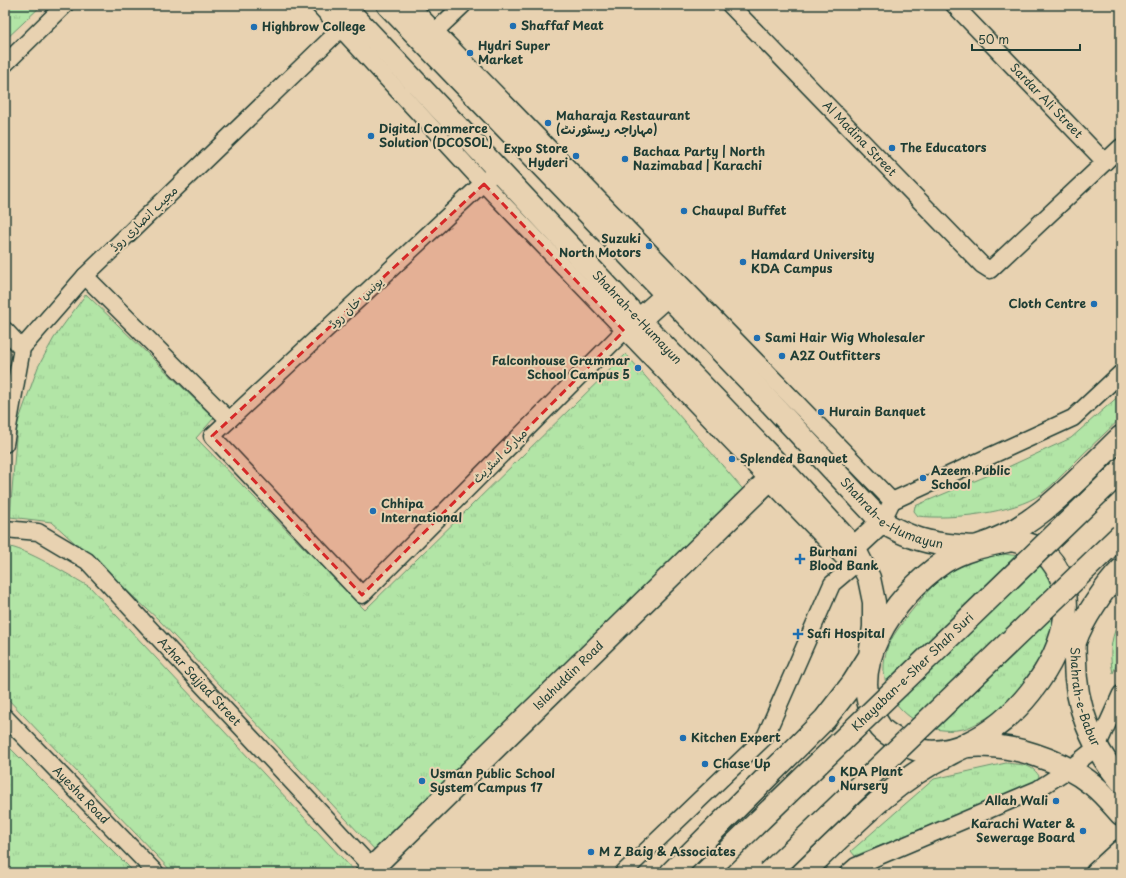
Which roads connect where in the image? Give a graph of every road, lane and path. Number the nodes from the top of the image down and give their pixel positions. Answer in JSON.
{"nodes":[{"id":1,"x":65,"y":5,"type":"edge"},
{"id":2,"x":319,"y":5,"type":"edge"},
{"id":3,"x":388,"y":5,"type":"edge"},
{"id":4,"x":410,"y":5,"type":"edge"},
{"id":5,"x":464,"y":5,"type":"edge"},
{"id":6,"x":730,"y":5,"type":"edge"},
{"id":7,"x":954,"y":5,"type":"edge"},
{"id":8,"x":346,"y":17,"type":"edge"},
{"id":9,"x":429,"y":37,"type":"junction"},
{"id":10,"x":5,"y":64,"type":"edge"},
{"id":11,"x":1121,"y":147,"type":"edge"},
{"id":12,"x":1105,"y":162,"type":"junction"},
{"id":13,"x":491,"y":176,"type":"junction"},
{"id":14,"x":85,"y":276,"type":"junction"},
{"id":15,"x":667,"y":295,"type":"junction"},
{"id":16,"x":632,"y":325,"type":"junction"},
{"id":17,"x":5,"y":330,"type":"edge"},
{"id":18,"x":22,"y":348,"type":"junction"},
{"id":19,"x":1121,"y":373,"type":"edge"},
{"id":20,"x":229,"y":420,"type":"junction"},
{"id":21,"x":212,"y":436,"type":"joint"},
{"id":22,"x":1121,"y":437,"type":"edge"},
{"id":23,"x":5,"y":444,"type":"edge"},
{"id":24,"x":1121,"y":471,"type":"edge"},
{"id":25,"x":776,"y":474,"type":"junction"},
{"id":26,"x":892,"y":502,"type":"junction"},
{"id":27,"x":882,"y":522,"type":"junction"},
{"id":28,"x":5,"y":529,"type":"edge"},
{"id":29,"x":1121,"y":535,"type":"edge"},
{"id":30,"x":976,"y":547,"type":"junction"},
{"id":31,"x":856,"y":557,"type":"junction"},
{"id":32,"x":1121,"y":570,"type":"edge"},
{"id":33,"x":1075,"y":643,"type":"junction"},
{"id":34,"x":870,"y":656,"type":"junction"},
{"id":35,"x":1121,"y":694,"type":"edge"},
{"id":36,"x":5,"y":717,"type":"edge"},
{"id":37,"x":967,"y":746,"type":"junction"},
{"id":38,"x":1097,"y":747,"type":"junction"},
{"id":39,"x":1069,"y":769,"type":"junction"},
{"id":40,"x":1121,"y":781,"type":"edge"},
{"id":41,"x":1121,"y":814,"type":"edge"},
{"id":42,"x":1121,"y":851,"type":"edge"},
{"id":43,"x":370,"y":870,"type":"edge"},
{"id":44,"x":156,"y":873,"type":"edge"},
{"id":45,"x":623,"y":873,"type":"edge"},
{"id":46,"x":671,"y":873,"type":"edge"},
{"id":47,"x":705,"y":873,"type":"edge"},
{"id":48,"x":769,"y":873,"type":"edge"},
{"id":49,"x":803,"y":873,"type":"edge"},
{"id":50,"x":848,"y":873,"type":"edge"},
{"id":51,"x":1097,"y":873,"type":"edge"}],
"edges":[{"from":1,"to":10,"type":"street"},
{"from":2,"to":8,"type":"street"},
{"from":3,"to":9,"type":"main road","name":"Shahrah-e-Humayun"},
{"from":4,"to":9,"type":"street"},
{"from":5,"to":9,"type":"street"},
{"from":6,"to":12,"type":"street","name":"Al Madina Street"},
{"from":7,"to":12,"type":"street","name":"Sardar Ali Street"},
{"from":8,"to":13,"type":"main road","name":"Shahrah-e-Humayun"},
{"from":8,"to":14,"type":"street","name":"مجیب انصاری روڈ"},
{"from":9,"to":15,"type":"main road","name":"Shahrah-e-Humayun"},
{"from":9,"to":26,"type":"street"},
{"from":11,"to":12,"type":"street"},
{"from":13,"to":16,"type":"main road","name":"Shahrah-e-Humayun"},
{"from":13,"to":20,"type":"street","name":"یونس خان روڈ"},
{"from":14,"to":18,"type":"street","name":"مجیب انصاری روڈ"},
{"from":14,"to":20,"type":"street"},
{"from":15,"to":16,"type":"main road"},
{"from":15,"to":27,"type":"main road","name":"Shahrah-e-Humayun"},
{"from":16,"to":21,"type":"street","name":"مبارک اسٹریٹ"},
{"from":16,"to":25,"type":"main road","name":"Shahrah-e-Humayun"},
{"from":17,"to":18,"type":"street"},
{"from":18,"to":23,"type":"street"},
{"from":19,"to":26,"type":"street"},
{"from":20,"to":21,"type":"street","name":"یونس خان روڈ"},
{"from":22,"to":30,"type":"main road"},
{"from":24,"to":47,"type":"main road","name":"Khayaban-e-Sher Shah Suri","bridge":true},
{"from":25,"to":31,"type":"main road","name":"Shahrah-e-Humayun"},
{"from":25,"to":43,"type":"main road","name":"Islahuddin Road"},
{"from":26,"to":27,"type":"street"},
{"from":27,"to":30,"type":"main road","name":"Shahrah-e-Humayun"},
{"from":27,"to":31,"type":"main road"},
{"from":28,"to":43,"type":"street","name":"Azhar Sajjad Street"},
{"from":29,"to":48,"type":"main road","bridge":true},
{"from":30,"to":33,"type":"main road"},
{"from":30,"to":34,"type":"main road"},
{"from":31,"to":34,"type":"main road","name":"Shahrah-e-Humayun"},
{"from":31,"to":45,"type":"street"},
{"from":32,"to":33,"type":"main road","name":"Shahrah-e-Babur"},
{"from":33,"to":37,"type":"main road"},
{"from":33,"to":38,"type":"main road","name":"Shahrah-e-Babur"},
{"from":34,"to":37,"type":"main road"},
{"from":34,"to":46,"type":"main road"},
{"from":35,"to":38,"type":"street"},
{"from":36,"to":44,"type":"street","name":"Ayesha Road"},
{"from":37,"to":39,"type":"main road"},
{"from":37,"to":49,"type":"main road"},
{"from":38,"to":39,"type":"street"},
{"from":38,"to":40,"type":"main road","name":"Shahrah-e-Babur"},
{"from":39,"to":41,"type":"main road"},
{"from":39,"to":50,"type":"street"},
{"from":42,"to":51,"type":"main road"}]}
